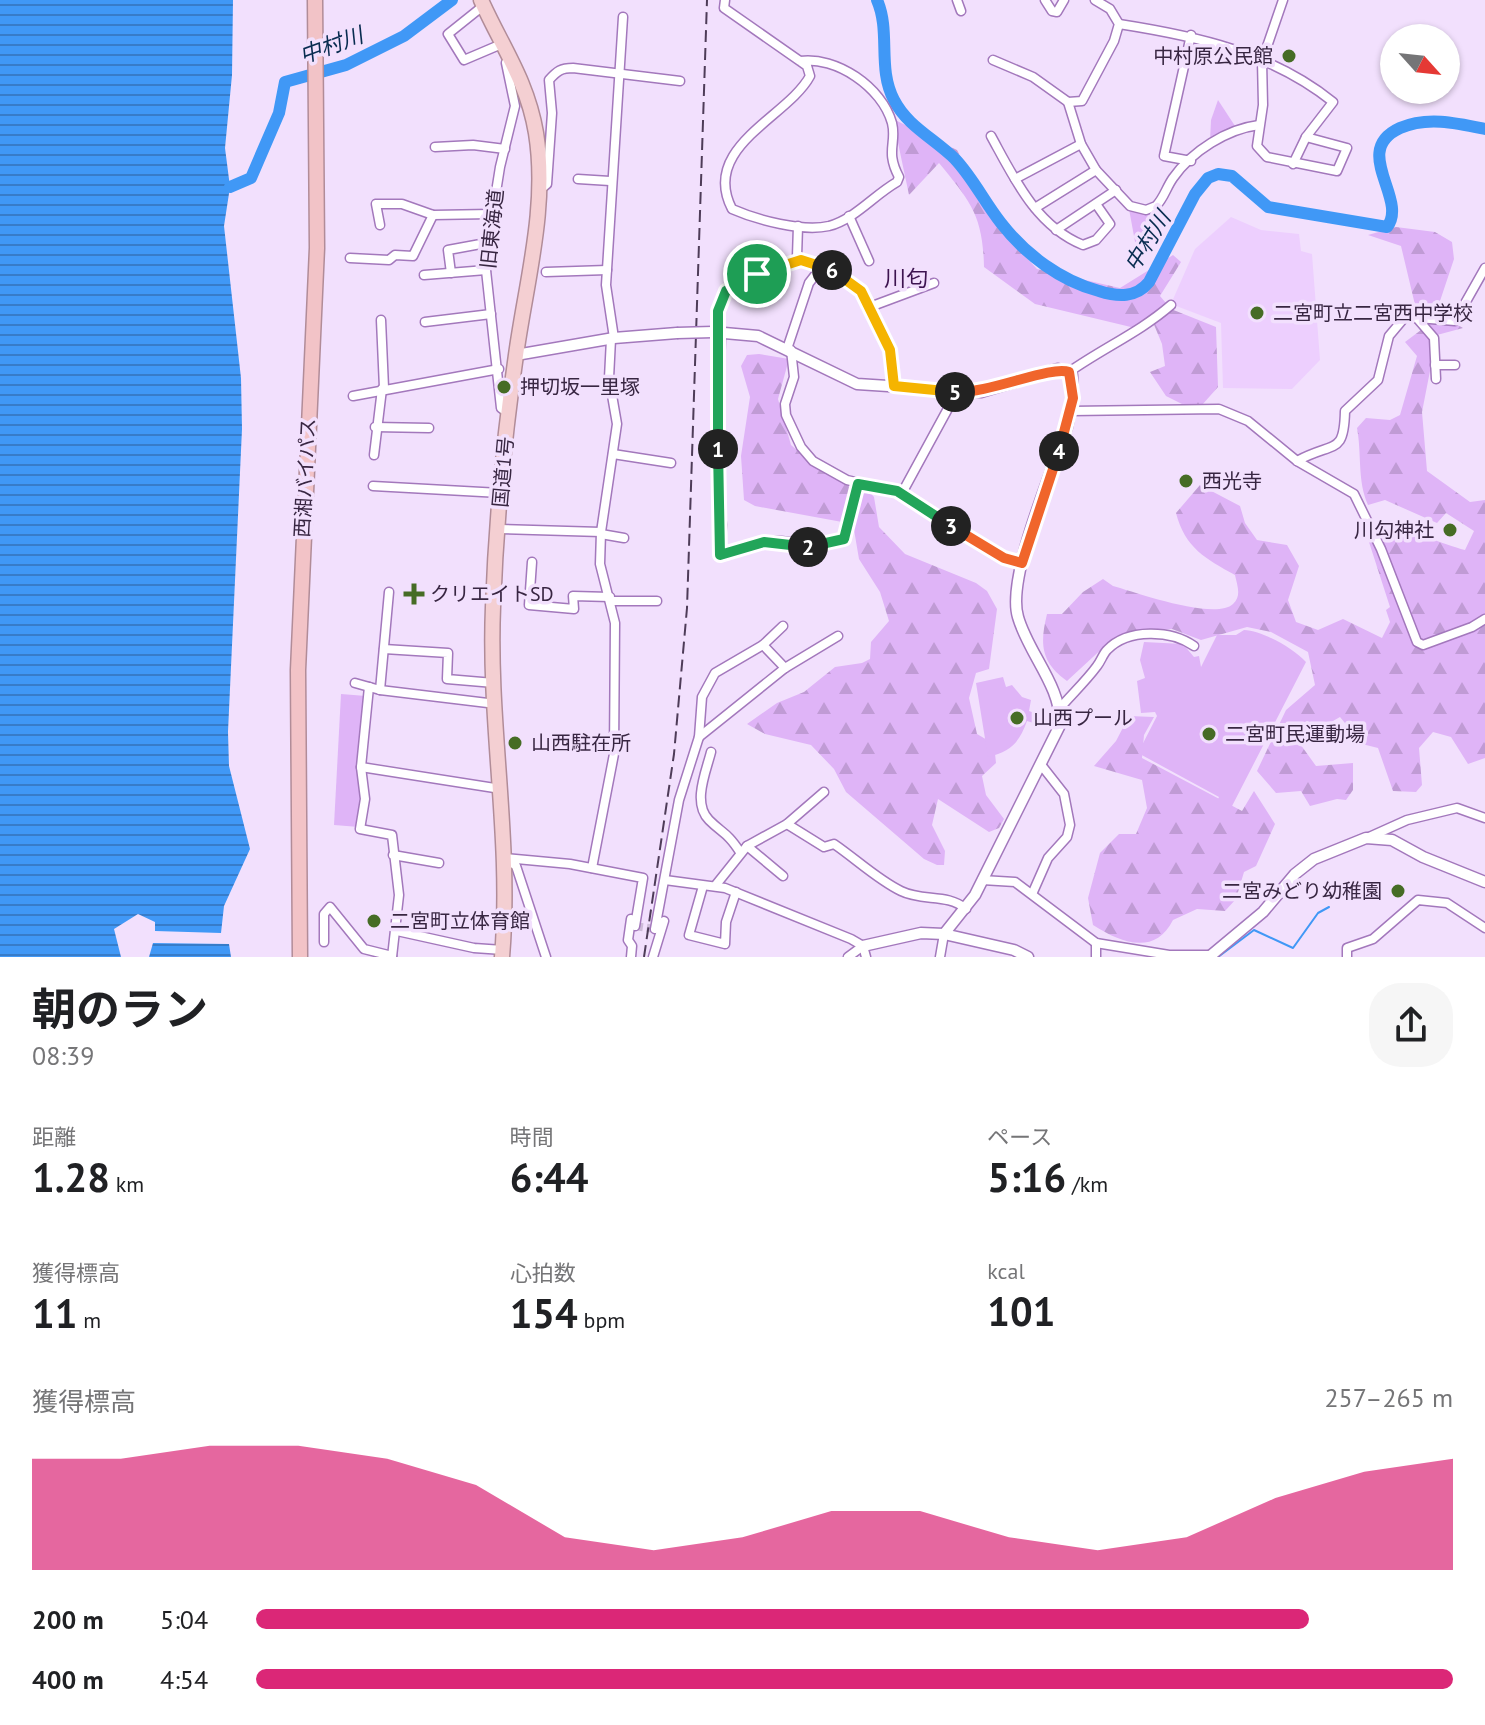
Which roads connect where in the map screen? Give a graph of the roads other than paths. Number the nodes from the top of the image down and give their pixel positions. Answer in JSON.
{"nodes":[{"id":1,"x":307,"y":0,"type":"edge"},
{"id":2,"x":315,"y":0,"type":"edge"},
{"id":3,"x":725,"y":0,"type":"edge"},
{"id":4,"x":957,"y":0,"type":"edge"},
{"id":5,"x":1045,"y":0,"type":"edge"},
{"id":6,"x":1064,"y":0,"type":"edge"},
{"id":7,"x":1095,"y":0,"type":"edge"},
{"id":8,"x":1283,"y":0,"type":"edge"},
{"id":9,"x":483,"y":2,"type":"edge"},
{"id":10,"x":1111,"y":4,"type":"edge"},
{"id":11,"x":961,"y":11,"type":"dead end"},
{"id":12,"x":623,"y":17,"type":"dead end"},
{"id":13,"x":1119,"y":24,"type":"junction"},
{"id":14,"x":1191,"y":35,"type":"junction"},
{"id":15,"x":505,"y":43,"type":"junction"},
{"id":16,"x":993,"y":60,"type":"dead end"},
{"id":17,"x":800,"y":61,"type":"junction"},
{"id":18,"x":1262,"y":61,"type":"junction"},
{"id":19,"x":620,"y":72,"type":"junction"},
{"id":20,"x":680,"y":81,"type":"dead end"},
{"id":21,"x":1068,"y":102,"type":"junction"},
{"id":22,"x":1259,"y":125,"type":"junction"},
{"id":23,"x":991,"y":136,"type":"dead end"},
{"id":24,"x":1306,"y":137,"type":"junction"},
{"id":25,"x":1081,"y":144,"type":"junction"},
{"id":26,"x":435,"y":147,"type":"dead end"},
{"id":27,"x":505,"y":149,"type":"junction"},
{"id":28,"x":1191,"y":161,"type":"junction"},
{"id":29,"x":1293,"y":164,"type":"junction"},
{"id":30,"x":1096,"y":170,"type":"junction"},
{"id":31,"x":578,"y":179,"type":"dead end"},
{"id":32,"x":1015,"y":179,"type":"junction"},
{"id":33,"x":610,"y":181,"type":"junction"},
{"id":34,"x":540,"y":190,"type":"junction"},
{"id":35,"x":1116,"y":190,"type":"junction"},
{"id":36,"x":1096,"y":204,"type":"junction"},
{"id":37,"x":1035,"y":208,"type":"junction"},
{"id":38,"x":491,"y":214,"type":"junction"},
{"id":39,"x":433,"y":215,"type":"junction"},
{"id":40,"x":849,"y":216,"type":"junction"},
{"id":41,"x":380,"y":225,"type":"dead end"},
{"id":42,"x":798,"y":226,"type":"junction"},
{"id":43,"x":1056,"y":230,"type":"junction"},
{"id":44,"x":486,"y":243,"type":"junction"},
{"id":45,"x":350,"y":258,"type":"dead end"},
{"id":46,"x":801,"y":260,"type":"junction"},
{"id":47,"x":869,"y":261,"type":"dead end"},
{"id":48,"x":823,"y":265,"type":"junction"},
{"id":49,"x":486,"y":270,"type":"junction"},
{"id":50,"x":607,"y":270,"type":"junction"},
{"id":51,"x":1485,"y":270,"type":"edge"},
{"id":52,"x":546,"y":272,"type":"dead end"},
{"id":53,"x":451,"y":273,"type":"junction"},
{"id":54,"x":424,"y":275,"type":"dead end"},
{"id":55,"x":934,"y":283,"type":"dead end"},
{"id":56,"x":1171,"y":305,"type":"dead end"},
{"id":57,"x":867,"y":308,"type":"junction"},
{"id":58,"x":491,"y":314,"type":"junction"},
{"id":59,"x":1415,"y":315,"type":"junction"},
{"id":60,"x":381,"y":320,"type":"dead end"},
{"id":61,"x":425,"y":322,"type":"dead end"},
{"id":62,"x":717,"y":332,"type":"junction"},
{"id":63,"x":613,"y":338,"type":"junction"},
{"id":64,"x":789,"y":350,"type":"junction"},
{"id":65,"x":516,"y":358,"type":"junction"},
{"id":66,"x":1435,"y":365,"type":"junction"},
{"id":67,"x":1455,"y":365,"type":"dead end"},
{"id":68,"x":499,"y":366,"type":"junction"},
{"id":69,"x":1069,"y":372,"type":"junction"},
{"id":70,"x":1436,"y":379,"type":"dead end"},
{"id":71,"x":894,"y":386,"type":"junction"},
{"id":72,"x":383,"y":389,"type":"junction"},
{"id":73,"x":957,"y":392,"type":"junction"},
{"id":74,"x":353,"y":396,"type":"dead end"},
{"id":75,"x":1071,"y":411,"type":"junction"},
{"id":76,"x":509,"y":413,"type":"junction"},
{"id":77,"x":375,"y":427,"type":"junction"},
{"id":78,"x":429,"y":428,"type":"dead end"},
{"id":79,"x":613,"y":454,"type":"junction"},
{"id":80,"x":374,"y":455,"type":"dead end"},
{"id":81,"x":1297,"y":461,"type":"junction"},
{"id":82,"x":671,"y":463,"type":"dead end"},
{"id":83,"x":858,"y":484,"type":"junction"},
{"id":84,"x":373,"y":486,"type":"dead end"},
{"id":85,"x":500,"y":493,"type":"junction"},
{"id":86,"x":902,"y":493,"type":"junction"},
{"id":87,"x":498,"y":529,"type":"junction"},
{"id":88,"x":601,"y":533,"type":"junction"},
{"id":89,"x":624,"y":538,"type":"dead end"},
{"id":90,"x":532,"y":562,"type":"dead end"},
{"id":91,"x":1022,"y":563,"type":"junction"},
{"id":92,"x":389,"y":592,"type":"dead end"},
{"id":93,"x":610,"y":599,"type":"junction"},
{"id":94,"x":657,"y":601,"type":"dead end"},
{"id":95,"x":1485,"y":619,"type":"edge"},
{"id":96,"x":783,"y":626,"type":"dead end"},
{"id":97,"x":838,"y":636,"type":"dead end"},
{"id":98,"x":763,"y":645,"type":"junction"},
{"id":99,"x":1194,"y":646,"type":"dead end"},
{"id":100,"x":384,"y":649,"type":"junction"},
{"id":101,"x":785,"y":668,"type":"junction"},
{"id":102,"x":355,"y":683,"type":"dead end"},
{"id":103,"x":495,"y":683,"type":"junction"},
{"id":104,"x":369,"y":687,"type":"junction"},
{"id":105,"x":380,"y":690,"type":"junction"},
{"id":106,"x":496,"y":704,"type":"junction"},
{"id":107,"x":1060,"y":708,"type":"junction"},
{"id":108,"x":699,"y":737,"type":"junction"},
{"id":109,"x":711,"y":752,"type":"dead end"},
{"id":110,"x":1042,"y":766,"type":"junction"},
{"id":111,"x":361,"y":767,"type":"junction"},
{"id":112,"x":501,"y":789,"type":"junction"},
{"id":113,"x":824,"y":792,"type":"dead end"},
{"id":114,"x":1485,"y":818,"type":"edge"},
{"id":115,"x":787,"y":824,"type":"junction"},
{"id":116,"x":1366,"y":838,"type":"junction"},
{"id":117,"x":744,"y":849,"type":"junction"},
{"id":118,"x":393,"y":855,"type":"junction"},
{"id":119,"x":506,"y":858,"type":"junction"},
{"id":120,"x":439,"y":863,"type":"dead end"},
{"id":121,"x":592,"y":868,"type":"junction"},
{"id":122,"x":783,"y":876,"type":"dead end"},
{"id":123,"x":641,"y":878,"type":"junction"},
{"id":124,"x":665,"y":880,"type":"junction"},
{"id":125,"x":982,"y":880,"type":"junction"},
{"id":126,"x":1485,"y":882,"type":"edge"},
{"id":127,"x":703,"y":886,"type":"junction"},
{"id":128,"x":715,"y":886,"type":"junction"},
{"id":129,"x":736,"y":892,"type":"junction"},
{"id":130,"x":1033,"y":892,"type":"junction"},
{"id":131,"x":966,"y":909,"type":"junction"},
{"id":132,"x":665,"y":912,"type":"dead end"},
{"id":133,"x":635,"y":926,"type":"dead end"},
{"id":134,"x":1485,"y":928,"type":"edge"},
{"id":135,"x":655,"y":929,"type":"dead end"},
{"id":136,"x":397,"y":931,"type":"junction"},
{"id":137,"x":944,"y":934,"type":"junction"},
{"id":138,"x":324,"y":942,"type":"dead end"},
{"id":139,"x":1096,"y":943,"type":"junction"},
{"id":140,"x":864,"y":951,"type":"edge"},
{"id":141,"x":502,"y":953,"type":"edge"},
{"id":142,"x":1210,"y":956,"type":"edge"},
{"id":143,"x":291,"y":957,"type":"edge"},
{"id":144,"x":300,"y":957,"type":"edge"},
{"id":145,"x":392,"y":957,"type":"edge"},
{"id":146,"x":546,"y":957,"type":"edge"},
{"id":147,"x":631,"y":957,"type":"edge"},
{"id":148,"x":653,"y":957,"type":"edge"},
{"id":149,"x":848,"y":957,"type":"edge"},
{"id":150,"x":940,"y":957,"type":"edge"},
{"id":151,"x":1028,"y":957,"type":"edge"},
{"id":152,"x":1096,"y":957,"type":"edge"},
{"id":153,"x":1347,"y":957,"type":"edge"}],
"edges":[{"from":1,"to":143,"type":"highway","name":"西湘バイパス"},
{"from":2,"to":144,"type":"highway","name":"西湘バイパス"},
{"from":3,"to":17,"type":"street"},
{"from":4,"to":11,"type":"street"},
{"from":5,"to":6,"type":"street"},
{"from":7,"to":10,"type":"street"},
{"from":8,"to":18,"type":"street"},
{"from":9,"to":15,"type":"highway","name":"国道1号"},
{"from":9,"to":15,"type":"street"},
{"from":10,"to":13,"type":"street"},
{"from":12,"to":19,"type":"street"},
{"from":13,"to":14,"type":"street"},
{"from":13,"to":21,"type":"street"},
{"from":14,"to":18,"type":"street"},
{"from":14,"to":28,"type":"street"},
{"from":15,"to":27,"type":"street","name":"旧東海道"},
{"from":15,"to":34,"type":"highway","name":"国道1号"},
{"from":16,"to":21,"type":"street"},
{"from":17,"to":40,"type":"street"},
{"from":17,"to":42,"type":"street"},
{"from":18,"to":22,"type":"street"},
{"from":18,"to":24,"type":"street"},
{"from":19,"to":20,"type":"street"},
{"from":19,"to":33,"type":"street"},
{"from":19,"to":34,"type":"street"},
{"from":21,"to":25,"type":"street"},
{"from":22,"to":28,"type":"street"},
{"from":22,"to":29,"type":"street"},
{"from":23,"to":32,"type":"street"},
{"from":24,"to":29,"type":"street"},
{"from":24,"to":29,"type":"street"},
{"from":25,"to":30,"type":"street"},
{"from":25,"to":32,"type":"street"},
{"from":26,"to":27,"type":"street"},
{"from":27,"to":38,"type":"street","name":"旧東海道"},
{"from":28,"to":35,"type":"street"},
{"from":30,"to":35,"type":"street"},
{"from":30,"to":37,"type":"street"},
{"from":31,"to":33,"type":"street"},
{"from":32,"to":37,"type":"street"},
{"from":33,"to":50,"type":"street"},
{"from":34,"to":65,"type":"highway","name":"国道1号"},
{"from":35,"to":36,"type":"street"},
{"from":36,"to":43,"type":"street"},
{"from":36,"to":43,"type":"street"},
{"from":37,"to":43,"type":"street"},
{"from":38,"to":39,"type":"street"},
{"from":38,"to":44,"type":"street","name":"旧東海道"},
{"from":39,"to":41,"type":"street"},
{"from":39,"to":45,"type":"street"},
{"from":40,"to":42,"type":"street"},
{"from":40,"to":47,"type":"street"},
{"from":42,"to":46,"type":"street"},
{"from":44,"to":49,"type":"street","name":"旧東海道"},
{"from":44,"to":53,"type":"street"},
{"from":46,"to":48,"type":"street"},
{"from":46,"to":62,"type":"street"},
{"from":48,"to":57,"type":"street"},
{"from":48,"to":64,"type":"street"},
{"from":49,"to":53,"type":"street"},
{"from":49,"to":58,"type":"street","name":"旧東海道"},
{"from":50,"to":52,"type":"street"},
{"from":50,"to":63,"type":"street"},
{"from":51,"to":59,"type":"street"},
{"from":53,"to":54,"type":"street"},
{"from":55,"to":57,"type":"street"},
{"from":56,"to":69,"type":"street"},
{"from":57,"to":71,"type":"street"},
{"from":58,"to":61,"type":"street"},
{"from":58,"to":68,"type":"street","name":"旧東海道"},
{"from":59,"to":66,"type":"street"},
{"from":59,"to":81,"type":"street"},
{"from":60,"to":72,"type":"street"},
{"from":62,"to":63,"type":"street","bridge":true},
{"from":62,"to":64,"type":"street"},
{"from":62,"to":83,"type":"street"},
{"from":63,"to":65,"type":"street"},
{"from":63,"to":79,"type":"street"},
{"from":64,"to":71,"type":"street"},
{"from":64,"to":83,"type":"street"},
{"from":65,"to":68,"type":"street"},
{"from":65,"to":76,"type":"highway","name":"国道1号"},
{"from":66,"to":67,"type":"street"},
{"from":66,"to":70,"type":"street"},
{"from":68,"to":72,"type":"street"},
{"from":68,"to":76,"type":"street","name":"旧東海道"},
{"from":69,"to":73,"type":"street"},
{"from":69,"to":75,"type":"street"},
{"from":71,"to":73,"type":"street"},
{"from":72,"to":74,"type":"street"},
{"from":72,"to":77,"type":"street"},
{"from":73,"to":86,"type":"street"},
{"from":75,"to":81,"type":"street"},
{"from":75,"to":91,"type":"street"},
{"from":76,"to":85,"type":"highway","name":"国道1号"},
{"from":77,"to":78,"type":"street"},
{"from":77,"to":80,"type":"street"},
{"from":79,"to":82,"type":"street"},
{"from":79,"to":88,"type":"street"},
{"from":81,"to":95,"type":"street"},
{"from":83,"to":86,"type":"street"},
{"from":84,"to":85,"type":"street"},
{"from":85,"to":87,"type":"highway","name":"国道1号"},
{"from":86,"to":91,"type":"street"},
{"from":87,"to":88,"type":"street"},
{"from":87,"to":103,"type":"highway","name":"国道1号"},
{"from":88,"to":89,"type":"street"},
{"from":88,"to":93,"type":"street"},
{"from":90,"to":93,"type":"street"},
{"from":91,"to":107,"type":"street"},
{"from":92,"to":100,"type":"street"},
{"from":93,"to":94,"type":"street"},
{"from":93,"to":121,"type":"street"},
{"from":96,"to":98,"type":"street"},
{"from":97,"to":101,"type":"street"},
{"from":98,"to":101,"type":"street"},
{"from":98,"to":108,"type":"street"},
{"from":99,"to":107,"type":"street"},
{"from":100,"to":103,"type":"street"},
{"from":100,"to":105,"type":"street"},
{"from":101,"to":108,"type":"street"},
{"from":102,"to":104,"type":"street"},
{"from":103,"to":106,"type":"highway","name":"国道1号"},
{"from":104,"to":105,"type":"street"},
{"from":104,"to":111,"type":"street"},
{"from":105,"to":106,"type":"street"},
{"from":106,"to":112,"type":"highway","name":"国道1号"},
{"from":107,"to":110,"type":"street"},
{"from":108,"to":124,"type":"street"},
{"from":109,"to":117,"type":"street"},
{"from":110,"to":125,"type":"street"},
{"from":110,"to":130,"type":"street"},
{"from":111,"to":112,"type":"street"},
{"from":111,"to":118,"type":"street"},
{"from":112,"to":119,"type":"highway","name":"国道1号"},
{"from":113,"to":115,"type":"street"},
{"from":114,"to":116,"type":"street"},
{"from":115,"to":117,"type":"street"},
{"from":115,"to":131,"type":"street"},
{"from":116,"to":126,"type":"street"},
{"from":116,"to":142,"type":"street"},
{"from":117,"to":122,"type":"street"},
{"from":117,"to":128,"type":"street"},
{"from":118,"to":120,"type":"street"},
{"from":118,"to":136,"type":"street"},
{"from":119,"to":121,"type":"street"},
{"from":119,"to":141,"type":"highway","name":"国道1号"},
{"from":119,"to":146,"type":"street"},
{"from":121,"to":123,"type":"street"},
{"from":123,"to":133,"type":"street"},
{"from":123,"to":147,"type":"street"},
{"from":124,"to":127,"type":"street"},
{"from":124,"to":135,"type":"street"},
{"from":125,"to":130,"type":"street"},
{"from":125,"to":131,"type":"street"},
{"from":127,"to":128,"type":"street"},
{"from":127,"to":129,"type":"street"},
{"from":128,"to":129,"type":"street"},
{"from":129,"to":140,"type":"street"},
{"from":130,"to":139,"type":"street"},
{"from":131,"to":137,"type":"street"},
{"from":132,"to":148,"type":"street"},
{"from":134,"to":153,"type":"street"},
{"from":136,"to":141,"type":"street"},
{"from":136,"to":145,"type":"street"},
{"from":137,"to":140,"type":"street"},
{"from":137,"to":150,"type":"street"},
{"from":137,"to":151,"type":"street"},
{"from":138,"to":145,"type":"street"},
{"from":139,"to":142,"type":"street"},
{"from":139,"to":152,"type":"street"},
{"from":140,"to":149,"type":"street"}]}
